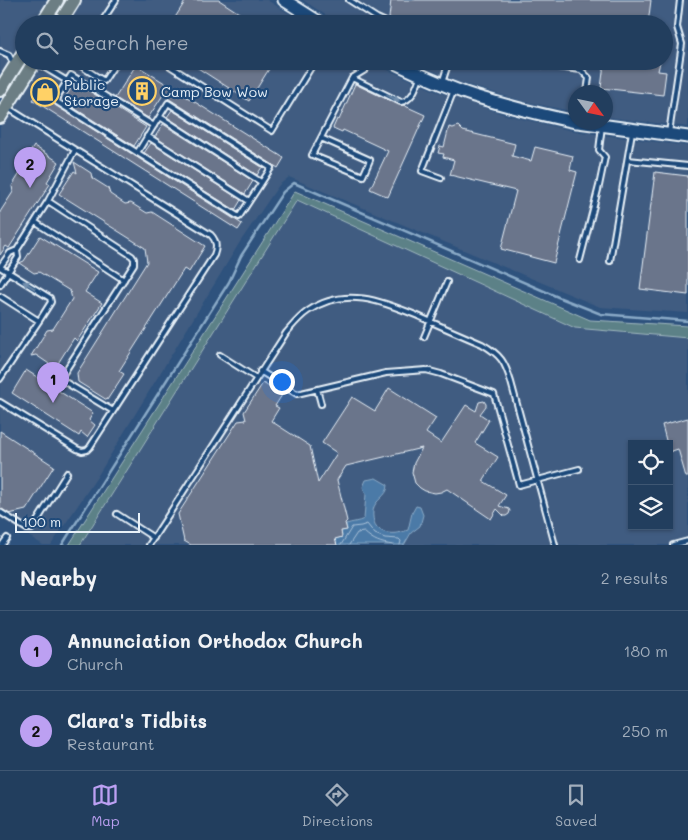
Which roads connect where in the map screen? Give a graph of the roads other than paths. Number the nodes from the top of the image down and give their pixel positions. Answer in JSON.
{"nodes":[{"id":1,"x":57,"y":0,"type":"edge"},
{"id":2,"x":74,"y":0,"type":"edge"},
{"id":3,"x":116,"y":0,"type":"edge"},
{"id":4,"x":284,"y":0,"type":"edge"},
{"id":5,"x":349,"y":0,"type":"edge"},
{"id":6,"x":680,"y":0,"type":"edge"},
{"id":7,"x":298,"y":4,"type":"edge"},
{"id":8,"x":48,"y":15,"type":"edge"},
{"id":9,"x":65,"y":15,"type":"edge"},
{"id":10,"x":106,"y":15,"type":"edge"},
{"id":11,"x":311,"y":15,"type":"edge"},
{"id":12,"x":372,"y":15,"type":"edge"},
{"id":13,"x":0,"y":50,"type":"edge"},
{"id":14,"x":14,"y":67,"type":"joint"},
{"id":15,"x":15,"y":70,"type":"edge"},
{"id":16,"x":30,"y":70,"type":"edge"},
{"id":17,"x":48,"y":70,"type":"edge"},
{"id":18,"x":87,"y":70,"type":"edge"},
{"id":19,"x":111,"y":70,"type":"edge"},
{"id":20,"x":176,"y":70,"type":"edge"},
{"id":21,"x":309,"y":70,"type":"edge"},
{"id":22,"x":365,"y":70,"type":"edge"},
{"id":23,"x":410,"y":70,"type":"edge"},
{"id":24,"x":446,"y":70,"type":"edge"},
{"id":25,"x":581,"y":70,"type":"edge"},
{"id":26,"x":421,"y":75,"type":"junction"},
{"id":27,"x":352,"y":78,"type":"junction"},
{"id":28,"x":67,"y":82,"type":"junction"},
{"id":29,"x":442,"y":83,"type":"junction"},
{"id":30,"x":1,"y":84,"type":"edge"},
{"id":31,"x":588,"y":85,"type":"edge"},
{"id":32,"x":454,"y":88,"type":"junction"},
{"id":33,"x":16,"y":92,"type":"junction"},
{"id":34,"x":3,"y":112,"type":"edge"},
{"id":35,"x":160,"y":117,"type":"junction"},
{"id":36,"x":568,"y":120,"type":"edge"},
{"id":37,"x":154,"y":126,"type":"junction"},
{"id":38,"x":613,"y":127,"type":"edge"},
{"id":39,"x":602,"y":130,"type":"edge"},
{"id":40,"x":633,"y":130,"type":"junction"},
{"id":41,"x":669,"y":134,"type":"junction"},
{"id":42,"x":147,"y":136,"type":"junction"},
{"id":43,"x":688,"y":137,"type":"edge"},
{"id":44,"x":321,"y":138,"type":"junction"},
{"id":45,"x":75,"y":150,"type":"junction"},
{"id":46,"x":137,"y":153,"type":"junction"},
{"id":47,"x":628,"y":160,"type":"junction"},
{"id":48,"x":688,"y":166,"type":"edge"},
{"id":49,"x":441,"y":178,"type":"dead end"},
{"id":50,"x":262,"y":182,"type":"junction"},
{"id":51,"x":48,"y":201,"type":"junction"},
{"id":52,"x":249,"y":201,"type":"junction"},
{"id":53,"x":35,"y":222,"type":"junction"},
{"id":54,"x":17,"y":250,"type":"junction"},
{"id":55,"x":580,"y":260,"type":"dead end"},
{"id":56,"x":610,"y":261,"type":"dead end"},
{"id":57,"x":0,"y":267,"type":"edge"},
{"id":58,"x":8,"y":272,"type":"junction"},
{"id":59,"x":124,"y":280,"type":"junction"},
{"id":60,"x":447,"y":282,"type":"dead end"},
{"id":61,"x":0,"y":285,"type":"edge"},
{"id":62,"x":0,"y":296,"type":"edge"},
{"id":63,"x":39,"y":322,"type":"junction"},
{"id":64,"x":431,"y":322,"type":"junction"},
{"id":65,"x":424,"y":336,"type":"dead end"},
{"id":66,"x":220,"y":355,"type":"dead end"},
{"id":67,"x":260,"y":371,"type":"junction"},
{"id":68,"x":256,"y":378,"type":"junction"},
{"id":69,"x":0,"y":380,"type":"edge"},
{"id":70,"x":317,"y":389,"type":"junction"},
{"id":71,"x":0,"y":402,"type":"edge"},
{"id":72,"x":321,"y":404,"type":"dead end"},
{"id":73,"x":113,"y":411,"type":"junction"},
{"id":74,"x":579,"y":469,"type":"dead end"},
{"id":75,"x":67,"y":473,"type":"dead end"},
{"id":76,"x":538,"y":480,"type":"junction"},
{"id":77,"x":0,"y":512,"type":"edge"},
{"id":78,"x":117,"y":514,"type":"dead end"},
{"id":79,"x":7,"y":538,"type":"dead end"},
{"id":80,"x":154,"y":538,"type":"junction"},
{"id":81,"x":688,"y":541,"type":"edge"},
{"id":82,"x":2,"y":545,"type":"edge"},
{"id":83,"x":149,"y":545,"type":"edge"},
{"id":84,"x":554,"y":545,"type":"edge"},
{"id":85,"x":673,"y":545,"type":"edge"}],
"edges":[{"from":1,"to":8,"type":"main road"},
{"from":2,"to":9,"type":"main road"},
{"from":3,"to":10,"type":"lane"},
{"from":4,"to":7,"type":"street"},
{"from":5,"to":12,"type":"lane"},
{"from":6,"to":41,"type":"lane"},
{"from":7,"to":11,"type":"street"},
{"from":13,"to":14,"type":"lane"},
{"from":14,"to":30,"type":"main road"},
{"from":15,"to":33,"type":"street"},
{"from":16,"to":33,"type":"main road"},
{"from":17,"to":28,"type":"lane"},
{"from":18,"to":19,"type":"lane"},
{"from":20,"to":21,"type":"lane"},
{"from":22,"to":27,"type":"lane"},
{"from":23,"to":26,"type":"street"},
{"from":24,"to":29,"type":"lane"},
{"from":25,"to":31,"type":"lane"},
{"from":27,"to":26,"type":"lane","one_way":true},
{"from":26,"to":29,"type":"street"},
{"from":27,"to":44,"type":"lane"},
{"from":28,"to":37,"type":"lane"},
{"from":28,"to":46,"type":"lane"},
{"from":29,"to":32,"type":"street"},
{"from":32,"to":36,"type":"street"},
{"from":32,"to":49,"type":"lane"},
{"from":33,"to":34,"type":"main road"},
{"from":34,"to":45,"type":"lane"},
{"from":35,"to":37,"type":"lane"},
{"from":35,"to":50,"type":"lane"},
{"from":35,"to":50,"type":"lane"},
{"from":37,"to":42,"type":"lane"},
{"from":38,"to":40,"type":"street"},
{"from":39,"to":55,"type":"lane"},
{"from":40,"to":41,"type":"street"},
{"from":40,"to":47,"type":"lane"},
{"from":41,"to":43,"type":"street"},
{"from":42,"to":46,"type":"lane"},
{"from":42,"to":52,"type":"lane"},
{"from":44,"to":44,"type":"lane"},
{"from":45,"to":51,"type":"lane"},
{"from":45,"to":73,"type":"lane"},
{"from":46,"to":52,"type":"lane"},
{"from":47,"to":48,"type":"lane"},
{"from":47,"to":56,"type":"lane"},
{"from":50,"to":52,"type":"lane"},
{"from":51,"to":53,"type":"lane"},
{"from":51,"to":59,"type":"lane"},
{"from":53,"to":54,"type":"lane"},
{"from":53,"to":59,"type":"lane"},
{"from":54,"to":57,"type":"lane"},
{"from":54,"to":58,"type":"lane"},
{"from":57,"to":58,"type":"lane"},
{"from":58,"to":61,"type":"lane"},
{"from":63,"to":58,"type":"lane","one_way":true},
{"from":59,"to":73,"type":"lane"},
{"from":60,"to":64,"type":"lane"},
{"from":62,"to":63,"type":"lane"},
{"from":63,"to":69,"type":"lane"},
{"from":64,"to":65,"type":"lane"},
{"from":64,"to":67,"type":"lane"},
{"from":64,"to":76,"type":"lane"},
{"from":66,"to":68,"type":"lane"},
{"from":67,"to":68,"type":"lane"},
{"from":67,"to":70,"type":"lane"},
{"from":68,"to":80,"type":"lane"},
{"from":70,"to":72,"type":"lane"},
{"from":70,"to":76,"type":"lane"},
{"from":71,"to":73,"type":"lane"},
{"from":74,"to":76,"type":"lane"},
{"from":75,"to":77,"type":"lane"},
{"from":76,"to":84,"type":"lane"},
{"from":78,"to":80,"type":"lane"},
{"from":79,"to":82,"type":"lane"},
{"from":80,"to":83,"type":"lane"},
{"from":81,"to":85,"type":"lane"}]}
